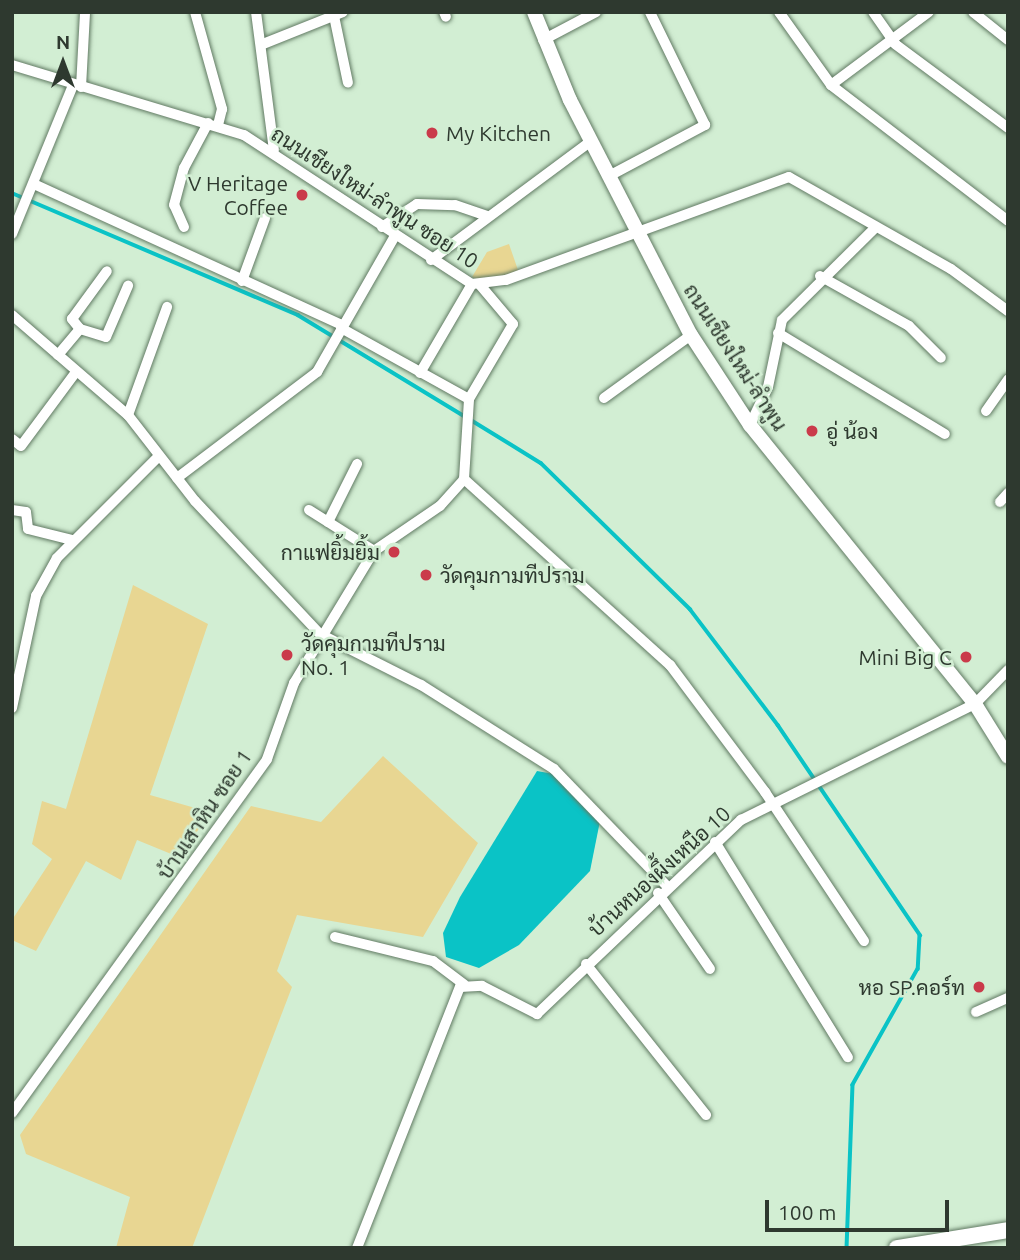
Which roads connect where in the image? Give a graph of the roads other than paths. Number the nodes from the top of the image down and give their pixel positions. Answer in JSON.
{"nodes":[{"id":1,"x":85,"y":12,"type":"edge"},
{"id":2,"x":195,"y":12,"type":"edge"},
{"id":3,"x":256,"y":12,"type":"edge"},
{"id":4,"x":534,"y":12,"type":"edge"},
{"id":5,"x":596,"y":12,"type":"edge"},
{"id":6,"x":650,"y":12,"type":"edge"},
{"id":7,"x":779,"y":12,"type":"edge"},
{"id":8,"x":873,"y":12,"type":"edge"},
{"id":9,"x":929,"y":12,"type":"edge"},
{"id":10,"x":973,"y":12,"type":"edge"},
{"id":11,"x":339,"y":14,"type":"edge"},
{"id":12,"x":543,"y":40,"type":"junction"},
{"id":13,"x":1008,"y":40,"type":"edge"},
{"id":14,"x":263,"y":44,"type":"junction"},
{"id":15,"x":895,"y":44,"type":"junction"},
{"id":16,"x":12,"y":65,"type":"edge"},
{"id":17,"x":348,"y":83,"type":"dead end"},
{"id":18,"x":831,"y":85,"type":"junction"},
{"id":19,"x":77,"y":86,"type":"junction"},
{"id":20,"x":213,"y":124,"type":"junction"},
{"id":21,"x":1008,"y":128,"type":"edge"},
{"id":22,"x":591,"y":141,"type":"junction"},
{"id":23,"x":274,"y":150,"type":"junction"},
{"id":24,"x":609,"y":176,"type":"junction"},
{"id":25,"x":36,"y":186,"type":"junction"},
{"id":26,"x":487,"y":216,"type":"junction"},
{"id":27,"x":265,"y":218,"type":"dead end"},
{"id":28,"x":1008,"y":221,"type":"edge"},
{"id":29,"x":184,"y":227,"type":"dead end"},
{"id":30,"x":382,"y":227,"type":"junction"},
{"id":31,"x":876,"y":227,"type":"junction"},
{"id":32,"x":634,"y":229,"type":"junction"},
{"id":33,"x":12,"y":234,"type":"edge"},
{"id":34,"x":395,"y":236,"type":"junction"},
{"id":35,"x":431,"y":260,"type":"junction"},
{"id":36,"x":107,"y":271,"type":"dead end"},
{"id":37,"x":820,"y":276,"type":"junction"},
{"id":38,"x":242,"y":281,"type":"junction"},
{"id":39,"x":476,"y":285,"type":"junction"},
{"id":40,"x":128,"y":286,"type":"dead end"},
{"id":41,"x":167,"y":307,"type":"dead end"},
{"id":42,"x":1008,"y":312,"type":"edge"},
{"id":43,"x":12,"y":315,"type":"edge"},
{"id":44,"x":341,"y":327,"type":"junction"},
{"id":45,"x":80,"y":330,"type":"junction"},
{"id":46,"x":778,"y":333,"type":"junction"},
{"id":47,"x":691,"y":335,"type":"junction"},
{"id":48,"x":58,"y":355,"type":"junction"},
{"id":49,"x":941,"y":358,"type":"dead end"},
{"id":50,"x":76,"y":372,"type":"junction"},
{"id":51,"x":420,"y":373,"type":"junction"},
{"id":52,"x":1008,"y":379,"type":"edge"},
{"id":53,"x":604,"y":398,"type":"dead end"},
{"id":54,"x":469,"y":399,"type":"junction"},
{"id":55,"x":986,"y":411,"type":"dead end"},
{"id":56,"x":128,"y":415,"type":"junction"},
{"id":57,"x":750,"y":425,"type":"junction"},
{"id":58,"x":945,"y":434,"type":"dead end"},
{"id":59,"x":12,"y":439,"type":"edge"},
{"id":60,"x":159,"y":456,"type":"junction"},
{"id":61,"x":357,"y":464,"type":"dead end"},
{"id":62,"x":177,"y":478,"type":"junction"},
{"id":63,"x":464,"y":479,"type":"junction"},
{"id":64,"x":1008,"y":493,"type":"edge"},
{"id":65,"x":1000,"y":502,"type":"dead end"},
{"id":66,"x":12,"y":510,"type":"edge"},
{"id":67,"x":309,"y":510,"type":"dead end"},
{"id":68,"x":328,"y":522,"type":"junction"},
{"id":69,"x":72,"y":540,"type":"junction"},
{"id":70,"x":374,"y":551,"type":"junction"},
{"id":71,"x":320,"y":635,"type":"junction"},
{"id":72,"x":16,"y":665,"type":"edge"},
{"id":73,"x":1008,"y":670,"type":"edge"},
{"id":74,"x":975,"y":704,"type":"junction"},
{"id":75,"x":12,"y":708,"type":"edge"},
{"id":76,"x":1008,"y":757,"type":"edge"},
{"id":77,"x":773,"y":803,"type":"junction"},
{"id":78,"x":715,"y":842,"type":"junction"},
{"id":79,"x":662,"y":889,"type":"junction"},
{"id":80,"x":335,"y":937,"type":"dead end"},
{"id":81,"x":864,"y":941,"type":"dead end"},
{"id":82,"x":586,"y":964,"type":"junction"},
{"id":83,"x":710,"y":968,"type":"dead end"},
{"id":84,"x":464,"y":984,"type":"junction"},
{"id":85,"x":1008,"y":998,"type":"edge"},
{"id":86,"x":976,"y":1012,"type":"dead end"},
{"id":87,"x":848,"y":1057,"type":"dead end"},
{"id":88,"x":12,"y":1113,"type":"edge"},
{"id":89,"x":706,"y":1115,"type":"dead end"},
{"id":90,"x":1008,"y":1230,"type":"edge"},
{"id":91,"x":357,"y":1248,"type":"edge"},
{"id":92,"x":897,"y":1248,"type":"edge"}],
"edges":[{"from":1,"to":19,"type":"street"},
{"from":2,"to":20,"type":"street"},
{"from":3,"to":14,"type":"street"},
{"from":4,"to":12,"type":"main road","name":"ถนนเชียงใหม่-ลำพูน"},
{"from":5,"to":12,"type":"street"},
{"from":6,"to":24,"type":"street"},
{"from":7,"to":18,"type":"street"},
{"from":8,"to":15,"type":"street"},
{"from":9,"to":15,"type":"street"},
{"from":10,"to":13,"type":"street"},
{"from":11,"to":14,"type":"street"},
{"from":11,"to":17,"type":"street"},
{"from":12,"to":22,"type":"main road","name":"ถนนเชียงใหม่-ลำพูน"},
{"from":14,"to":23,"type":"street"},
{"from":15,"to":18,"type":"street"},
{"from":15,"to":21,"type":"street"},
{"from":16,"to":19,"type":"street","name":"ถนนเชียงใหม่-ลำพูน ซอย 10"},
{"from":18,"to":28,"type":"street"},
{"from":19,"to":20,"type":"street","name":"ถนนเชียงใหม่-ลำพูน ซอย 10"},
{"from":19,"to":25,"type":"street"},
{"from":20,"to":23,"type":"street","name":"ถนนเชียงใหม่-ลำพูน ซอย 10"},
{"from":20,"to":29,"type":"street"},
{"from":22,"to":24,"type":"main road","name":"ถนนเชียงใหม่-ลำพูน"},
{"from":22,"to":26,"type":"street"},
{"from":23,"to":30,"type":"street","name":"ถนนเชียงใหม่-ลำพูน ซอย 10"},
{"from":24,"to":32,"type":"main road","name":"ถนนเชียงใหม่-ลำพูน"},
{"from":25,"to":33,"type":"street"},
{"from":25,"to":38,"type":"street"},
{"from":26,"to":30,"type":"street"},
{"from":26,"to":35,"type":"street"},
{"from":27,"to":38,"type":"street"},
{"from":30,"to":34,"type":"street","name":"ถนนเชียงใหม่-ลำพูน ซอย 10"},
{"from":31,"to":32,"type":"street","name":"ถนนเชียงใหม่-ลำพูน ซอย 10"},
{"from":31,"to":37,"type":"street"},
{"from":31,"to":42,"type":"street","name":"ถนนเชียงใหม่-ลำพูน ซอย 10"},
{"from":32,"to":39,"type":"street","name":"ถนนเชียงใหม่-ลำพูน ซอย 10"},
{"from":32,"to":47,"type":"main road","name":"ถนนเชียงใหม่-ลำพูน"},
{"from":34,"to":35,"type":"street","name":"ถนนเชียงใหม่-ลำพูน ซอย 10"},
{"from":34,"to":44,"type":"street"},
{"from":35,"to":39,"type":"street","name":"ถนนเชียงใหม่-ลำพูน ซอย 10"},
{"from":36,"to":45,"type":"street"},
{"from":37,"to":46,"type":"street"},
{"from":37,"to":49,"type":"street"},
{"from":38,"to":44,"type":"street"},
{"from":39,"to":51,"type":"street"},
{"from":39,"to":54,"type":"street"},
{"from":40,"to":45,"type":"street"},
{"from":41,"to":56,"type":"street"},
{"from":43,"to":48,"type":"street"},
{"from":44,"to":51,"type":"street"},
{"from":44,"to":62,"type":"street"},
{"from":45,"to":48,"type":"street"},
{"from":46,"to":57,"type":"street"},
{"from":46,"to":58,"type":"street"},
{"from":47,"to":53,"type":"street"},
{"from":47,"to":57,"type":"main road","name":"ถนนเชียงใหม่-ลำพูน"},
{"from":48,"to":50,"type":"street"},
{"from":50,"to":56,"type":"street"},
{"from":50,"to":59,"type":"street"},
{"from":51,"to":54,"type":"street"},
{"from":52,"to":55,"type":"street"},
{"from":54,"to":63,"type":"street"},
{"from":56,"to":60,"type":"street"},
{"from":57,"to":74,"type":"main road","name":"ถนนเชียงใหม่-ลำพูน"},
{"from":60,"to":62,"type":"street"},
{"from":60,"to":69,"type":"street"},
{"from":61,"to":68,"type":"street"},
{"from":62,"to":71,"type":"street"},
{"from":63,"to":70,"type":"street","name":"บ้านเสาหิน ซอย 1"},
{"from":63,"to":77,"type":"street"},
{"from":64,"to":65,"type":"street"},
{"from":66,"to":69,"type":"street"},
{"from":67,"to":68,"type":"street"},
{"from":68,"to":70,"type":"street"},
{"from":69,"to":72,"type":"street"},
{"from":70,"to":71,"type":"street","name":"บ้านเสาหิน ซอย 1"},
{"from":71,"to":79,"type":"street"},
{"from":71,"to":88,"type":"street","name":"บ้านเสาหิน ซอย 1"},
{"from":72,"to":75,"type":"street"},
{"from":73,"to":74,"type":"street","name":"บ้านหนองผึ้งเหนือ 10"},
{"from":74,"to":76,"type":"main road","name":"ถนนเชียงใหม่-ลำพูน"},
{"from":74,"to":77,"type":"street","name":"บ้านหนองผึ้งเหนือ 10"},
{"from":77,"to":78,"type":"street","name":"บ้านหนองผึ้งเหนือ 10"},
{"from":77,"to":81,"type":"street"},
{"from":78,"to":79,"type":"street","name":"บ้านหนองผึ้งเหนือ 10"},
{"from":78,"to":87,"type":"street"},
{"from":79,"to":82,"type":"street","name":"บ้านหนองผึ้งเหนือ 10"},
{"from":79,"to":83,"type":"street"},
{"from":80,"to":84,"type":"street"},
{"from":82,"to":84,"type":"street","name":"บ้านหนองผึ้งเหนือ 10"},
{"from":82,"to":89,"type":"street"},
{"from":84,"to":91,"type":"street"},
{"from":85,"to":86,"type":"street"},
{"from":90,"to":92,"type":"main road"}]}
